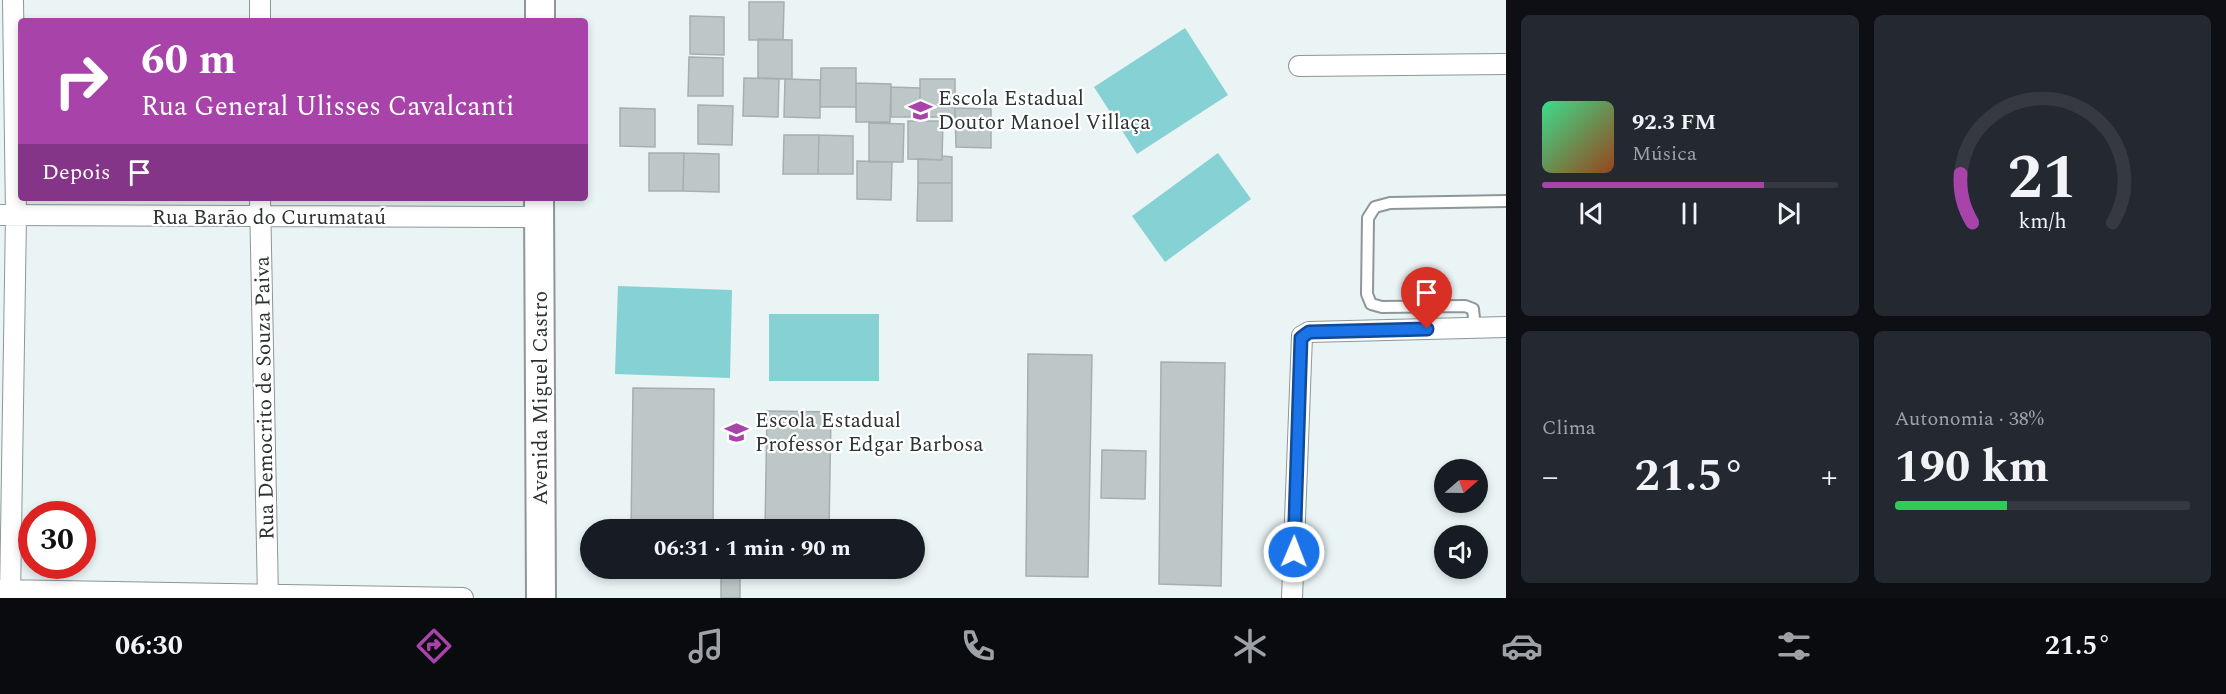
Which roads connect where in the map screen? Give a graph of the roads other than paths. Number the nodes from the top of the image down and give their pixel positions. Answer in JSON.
{"nodes":[{"id":1,"x":13,"y":0,"type":"edge"},
{"id":2,"x":260,"y":0,"type":"edge"},
{"id":3,"x":540,"y":0,"type":"edge"},
{"id":4,"x":260,"y":18,"type":"edge"},
{"id":5,"x":540,"y":18,"type":"edge"},
{"id":6,"x":1506,"y":64,"type":"edge"},
{"id":7,"x":1299,"y":66,"type":"dead end"},
{"id":8,"x":1506,"y":201,"type":"edge"},
{"id":9,"x":260,"y":208,"type":"edge"},
{"id":10,"x":539,"y":208,"type":"edge"},
{"id":11,"x":8,"y":215,"type":"edge"},
{"id":12,"x":1506,"y":327,"type":"edge"},
{"id":13,"x":1475,"y":328,"type":"junction"},
{"id":14,"x":6,"y":592,"type":"edge"},
{"id":15,"x":268,"y":596,"type":"edge"},
{"id":16,"x":463,"y":598,"type":"edge"},
{"id":17,"x":541,"y":598,"type":"edge"},
{"id":18,"x":1293,"y":598,"type":"edge"}],
"edges":[{"from":1,"to":11,"type":"street"},
{"from":2,"to":4,"type":"street"},
{"from":3,"to":5,"type":"main road"},
{"from":6,"to":7,"type":"street"},
{"from":8,"to":13,"type":"lane"},
{"from":9,"to":10,"type":"street","name":"Rua Barão do Curumataú"},
{"from":9,"to":11,"type":"street","name":"Rua Barão do Curumataú"},
{"from":9,"to":15,"type":"street","name":"Rua Democrito de Souza Paiva"},
{"from":10,"to":17,"type":"main road","name":"Avenida Miguel Castro"},
{"from":11,"to":14,"type":"street"},
{"from":12,"to":13,"type":"street"},
{"from":13,"to":18,"type":"street"},
{"from":14,"to":15,"type":"street"},
{"from":15,"to":16,"type":"street"}]}
